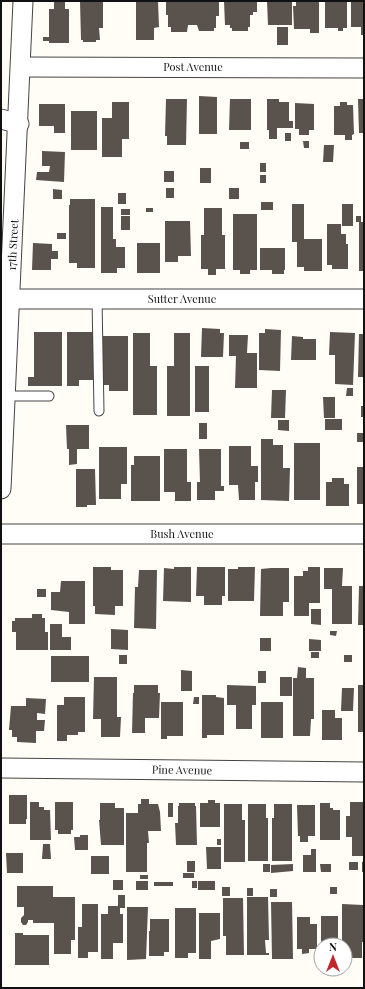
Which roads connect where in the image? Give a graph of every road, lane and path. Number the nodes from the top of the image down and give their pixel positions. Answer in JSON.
{"nodes":[{"id":1,"x":23,"y":1,"type":"edge"},
{"id":2,"x":21,"y":66,"type":"junction"},
{"id":3,"x":364,"y":68,"type":"edge"},
{"id":4,"x":10,"y":121,"type":"edge"},
{"id":5,"x":6,"y":298,"type":"edge"},
{"id":6,"x":97,"y":299,"type":"junction"},
{"id":7,"x":364,"y":299,"type":"edge"},
{"id":8,"x":6,"y":396,"type":"junction"},
{"id":9,"x":49,"y":396,"type":"dead end"},
{"id":10,"x":99,"y":411,"type":"dead end"},
{"id":11,"x":1,"y":489,"type":"edge"},
{"id":12,"x":1,"y":534,"type":"edge"},
{"id":13,"x":364,"y":534,"type":"edge"},
{"id":14,"x":1,"y":768,"type":"edge"},
{"id":15,"x":364,"y":772,"type":"edge"}],
"edges":[{"from":1,"to":2,"type":"street","name":"17th Street"},
{"from":2,"to":3,"type":"street","name":"Post Avenue"},
{"from":2,"to":4,"type":"street","name":"17th Street"},
{"from":4,"to":5,"type":"street","name":"17th Street"},
{"from":5,"to":6,"type":"street","name":"Sutter Avenue"},
{"from":5,"to":8,"type":"street","name":"17th Street"},
{"from":6,"to":7,"type":"street","name":"Sutter Avenue"},
{"from":6,"to":10,"type":"lane"},
{"from":8,"to":9,"type":"lane"},
{"from":8,"to":11,"type":"street","name":"17th Street"},
{"from":12,"to":13,"type":"street","name":"Bush Avenue"},
{"from":14,"to":15,"type":"street","name":"Pine Avenue"}]}
